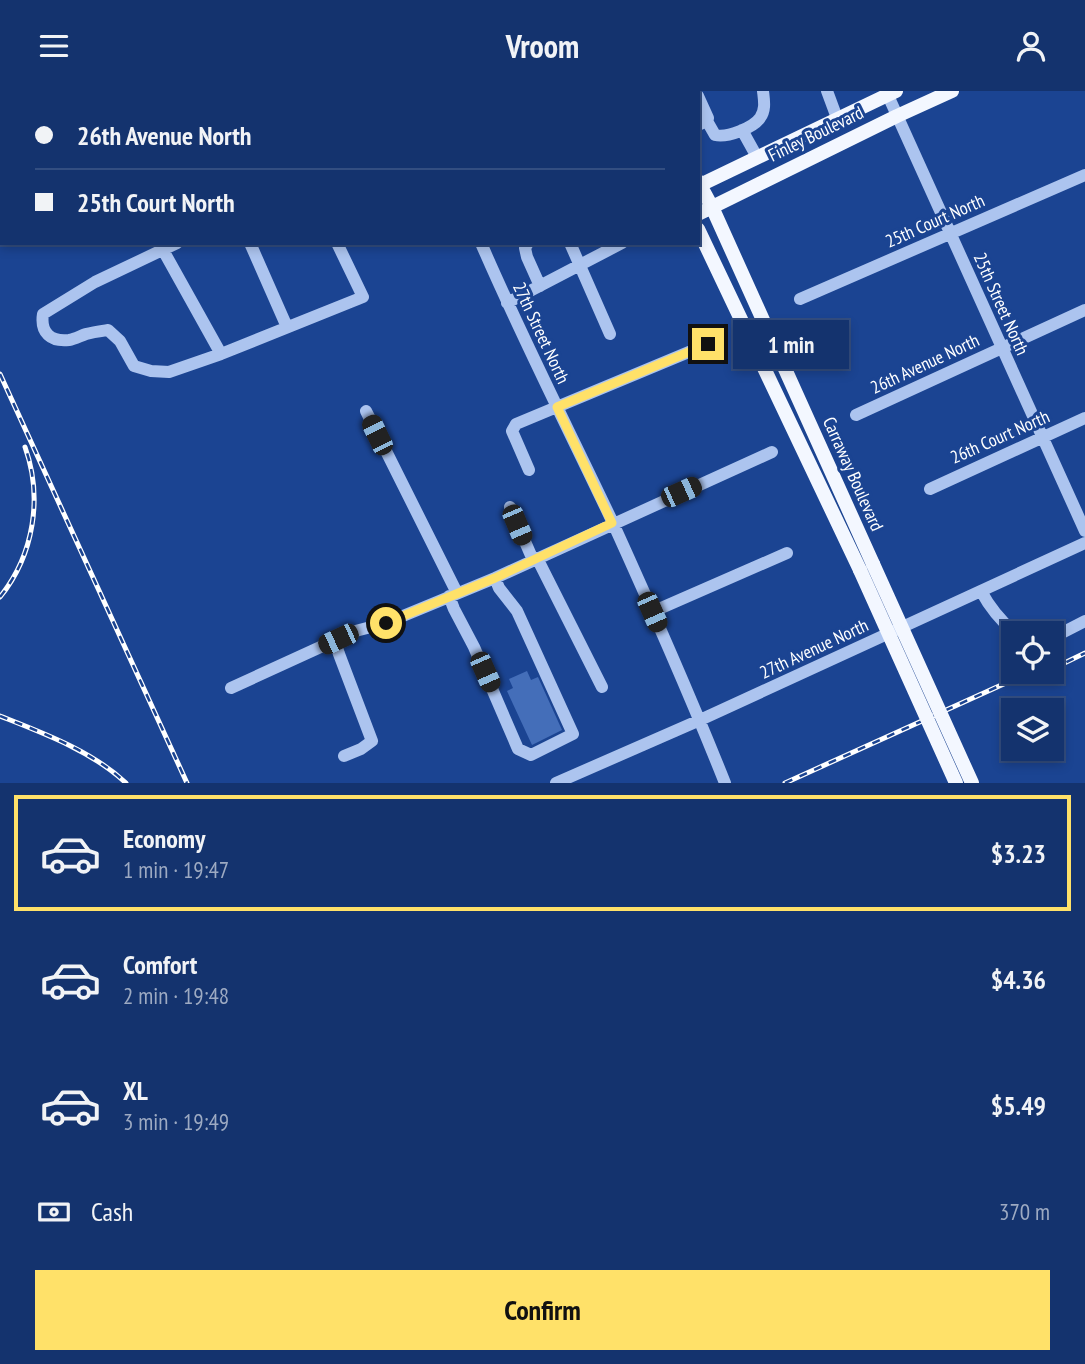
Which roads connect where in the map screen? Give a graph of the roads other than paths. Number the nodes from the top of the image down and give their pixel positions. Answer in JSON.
{"nodes":[{"id":1,"x":763,"y":91,"type":"edge"},
{"id":2,"x":827,"y":91,"type":"edge"},
{"id":3,"x":952,"y":91,"type":"edge"},
{"id":4,"x":889,"y":92,"type":"edge"},
{"id":5,"x":700,"y":99,"type":"edge"},
{"id":6,"x":897,"y":116,"type":"junction"},
{"id":7,"x":837,"y":118,"type":"junction"},
{"id":8,"x":703,"y":123,"type":"edge"},
{"id":9,"x":742,"y":129,"type":"junction"},
{"id":10,"x":757,"y":157,"type":"junction"},
{"id":11,"x":1085,"y":175,"type":"edge"},
{"id":12,"x":700,"y":184,"type":"edge"},
{"id":13,"x":700,"y":186,"type":"edge"},
{"id":14,"x":712,"y":207,"type":"junction"},
{"id":15,"x":700,"y":212,"type":"edge"},
{"id":16,"x":700,"y":233,"type":"edge"},
{"id":17,"x":950,"y":233,"type":"junction"},
{"id":18,"x":173,"y":245,"type":"edge"},
{"id":19,"x":251,"y":245,"type":"edge"},
{"id":20,"x":338,"y":245,"type":"edge"},
{"id":21,"x":482,"y":245,"type":"edge"},
{"id":22,"x":527,"y":245,"type":"edge"},
{"id":23,"x":571,"y":245,"type":"edge"},
{"id":24,"x":618,"y":245,"type":"edge"},
{"id":25,"x":163,"y":250,"type":"junction"},
{"id":26,"x":579,"y":266,"type":"junction"},
{"id":27,"x":540,"y":286,"type":"junction"},
{"id":28,"x":800,"y":299,"type":"dead end"},
{"id":29,"x":507,"y":303,"type":"junction"},
{"id":30,"x":1085,"y":310,"type":"edge"},
{"id":31,"x":286,"y":327,"type":"junction"},
{"id":32,"x":610,"y":334,"type":"dead end"},
{"id":33,"x":708,"y":344,"type":"dead end"},
{"id":34,"x":1002,"y":348,"type":"junction"},
{"id":35,"x":221,"y":354,"type":"junction"},
{"id":36,"x":557,"y":407,"type":"junction"},
{"id":37,"x":366,"y":411,"type":"dead end"},
{"id":38,"x":856,"y":415,"type":"dead end"},
{"id":39,"x":1085,"y":418,"type":"edge"},
{"id":40,"x":1043,"y":437,"type":"junction"},
{"id":41,"x":772,"y":451,"type":"dead end"},
{"id":42,"x":529,"y":470,"type":"dead end"},
{"id":43,"x":930,"y":489,"type":"dead end"},
{"id":44,"x":510,"y":507,"type":"dead end"},
{"id":45,"x":612,"y":523,"type":"junction"},
{"id":46,"x":1084,"y":524,"type":"edge"},
{"id":47,"x":1085,"y":543,"type":"edge"},
{"id":48,"x":787,"y":553,"type":"dead end"},
{"id":49,"x":535,"y":559,"type":"junction"},
{"id":50,"x":866,"y":567,"type":"junction"},
{"id":51,"x":495,"y":578,"type":"junction"},
{"id":52,"x":981,"y":591,"type":"junction"},
{"id":53,"x":453,"y":595,"type":"junction"},
{"id":54,"x":652,"y":612,"type":"junction"},
{"id":55,"x":1001,"y":621,"type":"edge"},
{"id":56,"x":1085,"y":621,"type":"edge"},
{"id":57,"x":1064,"y":632,"type":"edge"},
{"id":58,"x":338,"y":639,"type":"junction"},
{"id":59,"x":602,"y":687,"type":"dead end"},
{"id":60,"x":231,"y":688,"type":"dead end"},
{"id":61,"x":700,"y":720,"type":"junction"},
{"id":62,"x":344,"y":756,"type":"dead end"},
{"id":63,"x":556,"y":783,"type":"edge"},
{"id":64,"x":725,"y":783,"type":"edge"},
{"id":65,"x":956,"y":783,"type":"edge"},
{"id":66,"x":972,"y":783,"type":"edge"}],
"edges":[{"from":1,"to":9,"type":"street"},
{"from":2,"to":7,"type":"street"},
{"from":3,"to":6,"type":"main road","name":"Finley Boulevard"},
{"from":4,"to":6,"type":"street","name":"25th Street North"},
{"from":4,"to":7,"type":"main road","name":"Finley Boulevard"},
{"from":5,"to":8,"type":"street"},
{"from":6,"to":14,"type":"main road","name":"Finley Boulevard"},
{"from":6,"to":17,"type":"street","name":"25th Street North"},
{"from":7,"to":10,"type":"main road","name":"Finley Boulevard"},
{"from":8,"to":9,"type":"street"},
{"from":9,"to":10,"type":"street"},
{"from":10,"to":12,"type":"main road","name":"Finley Boulevard"},
{"from":11,"to":17,"type":"street","name":"25th Court North"},
{"from":13,"to":14,"type":"main road","name":"Carraway Boulevard"},
{"from":14,"to":15,"type":"main road","name":"Finley Boulevard"},
{"from":14,"to":50,"type":"main road","name":"Carraway Boulevard"},
{"from":16,"to":50,"type":"main road","name":"Carraway Boulevard"},
{"from":17,"to":28,"type":"street","name":"25th Court North"},
{"from":17,"to":34,"type":"street","name":"25th Street North"},
{"from":18,"to":25,"type":"street"},
{"from":19,"to":31,"type":"street"},
{"from":20,"to":31,"type":"street"},
{"from":21,"to":29,"type":"street","name":"27th Street North"},
{"from":22,"to":27,"type":"street"},
{"from":23,"to":26,"type":"street"},
{"from":24,"to":26,"type":"street"},
{"from":25,"to":35,"type":"street"},
{"from":25,"to":35,"type":"street"},
{"from":26,"to":27,"type":"street"},
{"from":26,"to":32,"type":"street"},
{"from":27,"to":29,"type":"street"},
{"from":29,"to":36,"type":"street","name":"27th Street North"},
{"from":30,"to":34,"type":"street","name":"26th Avenue North"},
{"from":31,"to":35,"type":"street"},
{"from":33,"to":36,"type":"street"},
{"from":34,"to":38,"type":"street","name":"26th Avenue North"},
{"from":34,"to":40,"type":"street","name":"25th Street North"},
{"from":36,"to":42,"type":"street"},
{"from":36,"to":45,"type":"street","name":"27th Street North"},
{"from":37,"to":53,"type":"street"},
{"from":39,"to":40,"type":"street","name":"26th Court North"},
{"from":40,"to":43,"type":"street","name":"26th Court North"},
{"from":40,"to":46,"type":"street","name":"25th Street North"},
{"from":41,"to":45,"type":"street"},
{"from":44,"to":49,"type":"street"},
{"from":45,"to":49,"type":"street"},
{"from":45,"to":54,"type":"street","name":"27th Street North"},
{"from":47,"to":52,"type":"street","name":"27th Avenue North"},
{"from":48,"to":54,"type":"street"},
{"from":49,"to":51,"type":"street"},
{"from":49,"to":59,"type":"street"},
{"from":50,"to":65,"type":"main road","name":"Carraway Boulevard","bridge":true},
{"from":50,"to":66,"type":"main road","name":"Carraway Boulevard","bridge":true},
{"from":51,"to":53,"type":"street"},
{"from":51,"to":53,"type":"street"},
{"from":52,"to":55,"type":"street"},
{"from":52,"to":61,"type":"street","name":"27th Avenue North"},
{"from":53,"to":58,"type":"street"},
{"from":54,"to":61,"type":"street","name":"27th Street North"},
{"from":56,"to":57,"type":"street"},
{"from":58,"to":60,"type":"street"},
{"from":58,"to":62,"type":"street"},
{"from":61,"to":63,"type":"street","name":"27th Avenue North"},
{"from":61,"to":64,"type":"street","name":"27th Street North"}]}
